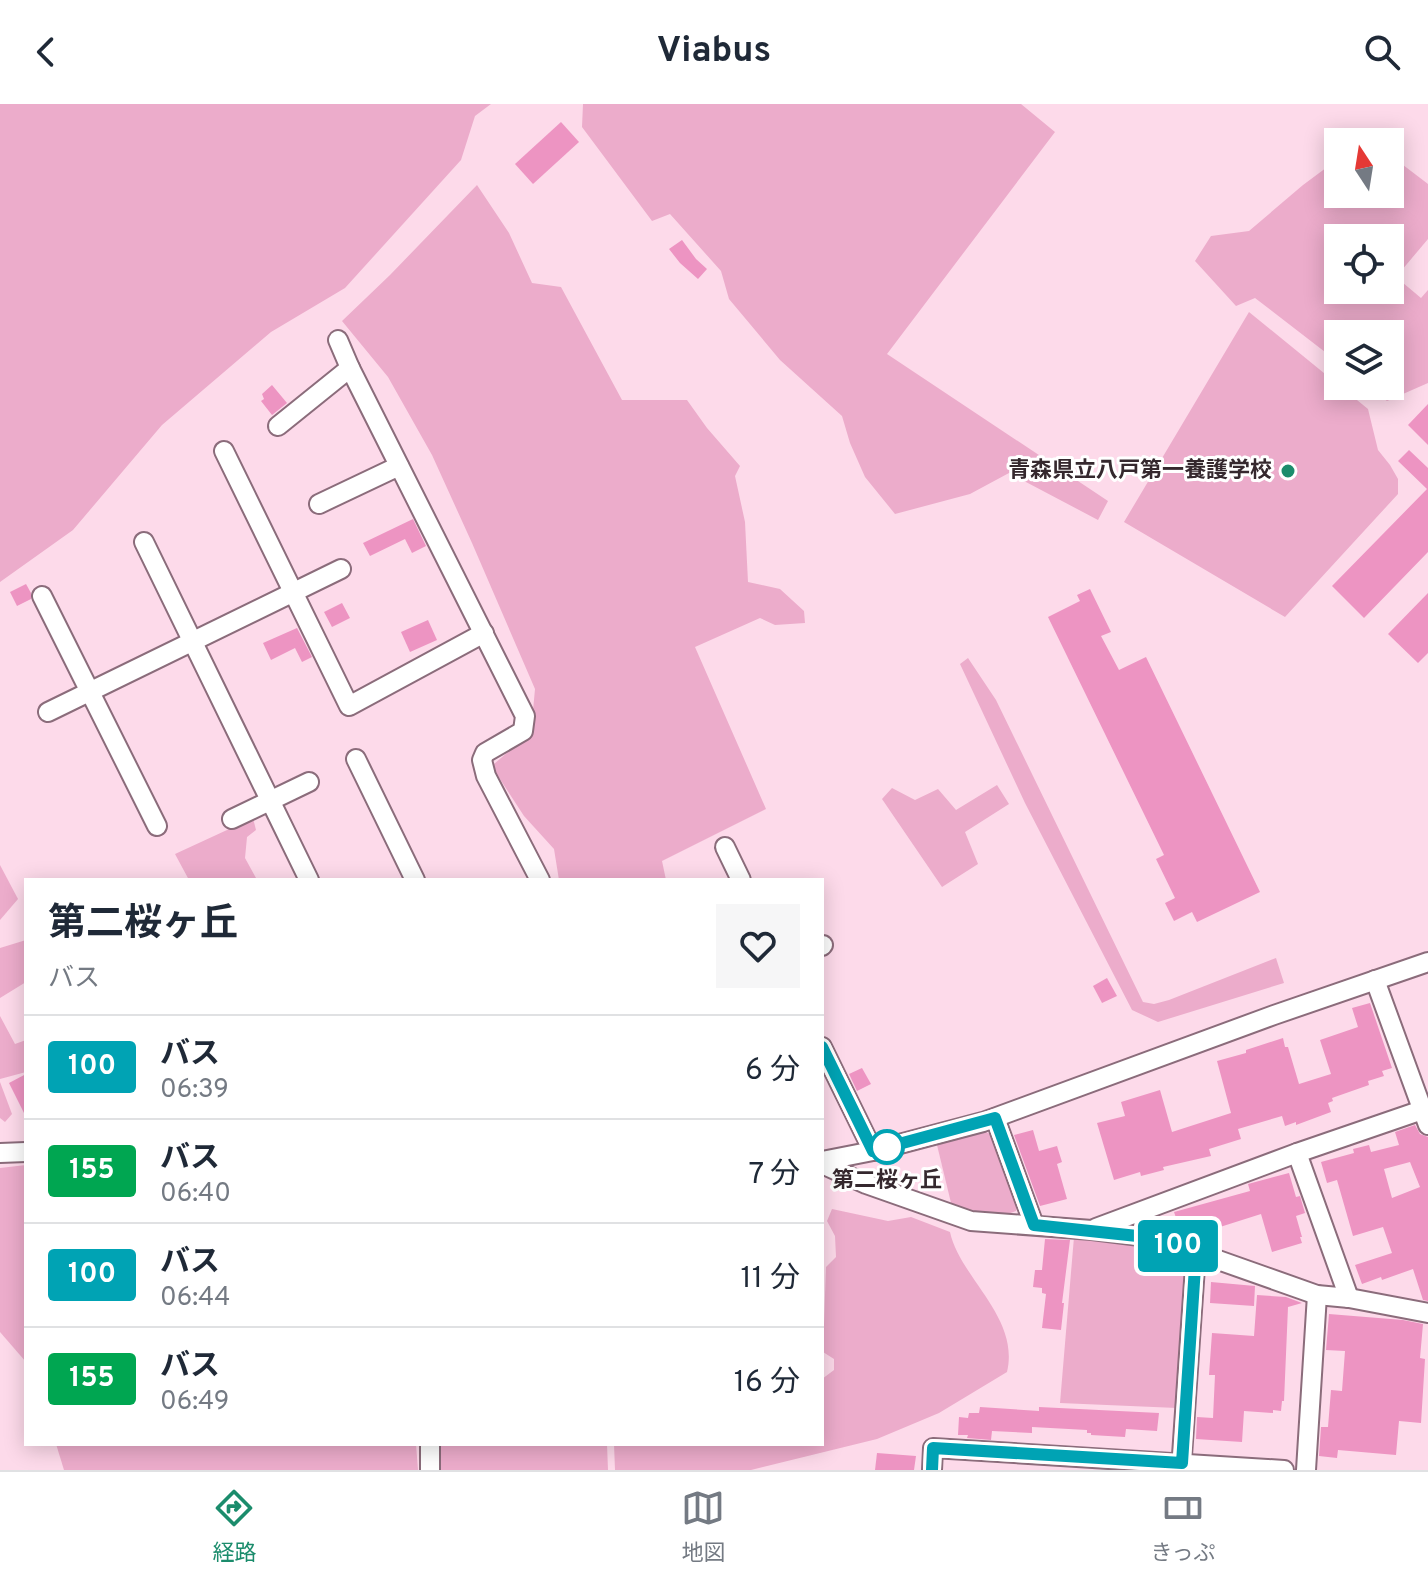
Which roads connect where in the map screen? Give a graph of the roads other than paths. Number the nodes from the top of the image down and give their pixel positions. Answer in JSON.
{"nodes":[{"id":1,"x":338,"y":340,"type":"dead end"},
{"id":2,"x":350,"y":368,"type":"junction"},
{"id":3,"x":278,"y":426,"type":"dead end"},
{"id":4,"x":224,"y":451,"type":"dead end"},
{"id":5,"x":399,"y":466,"type":"junction"},
{"id":6,"x":319,"y":504,"type":"dead end"},
{"id":7,"x":144,"y":542,"type":"dead end"},
{"id":8,"x":341,"y":569,"type":"dead end"},
{"id":9,"x":292,"y":593,"type":"junction"},
{"id":10,"x":42,"y":596,"type":"dead end"},
{"id":11,"x":484,"y":633,"type":"junction"},
{"id":12,"x":193,"y":642,"type":"junction"},
{"id":13,"x":90,"y":692,"type":"junction"},
{"id":14,"x":48,"y":712,"type":"dead end"},
{"id":15,"x":356,"y":759,"type":"dead end"},
{"id":16,"x":309,"y":782,"type":"dead end"},
{"id":17,"x":271,"y":800,"type":"junction"},
{"id":18,"x":232,"y":819,"type":"dead end"},
{"id":19,"x":157,"y":826,"type":"dead end"},
{"id":20,"x":725,"y":847,"type":"dead end"},
{"id":21,"x":308,"y":878,"type":"edge"},
{"id":22,"x":414,"y":878,"type":"edge"},
{"id":23,"x":539,"y":878,"type":"edge"},
{"id":24,"x":740,"y":878,"type":"edge"},
{"id":25,"x":1428,"y":962,"type":"edge"},
{"id":26,"x":1375,"y":980,"type":"junction"},
{"id":27,"x":824,"y":1051,"type":"edge"},
{"id":28,"x":1426,"y":1114,"type":"edge"},
{"id":29,"x":995,"y":1118,"type":"junction"},
{"id":30,"x":873,"y":1151,"type":"junction"},
{"id":31,"x":24,"y":1152,"type":"edge"},
{"id":32,"x":0,"y":1153,"type":"edge"},
{"id":33,"x":1297,"y":1153,"type":"junction"},
{"id":34,"x":824,"y":1162,"type":"edge"},
{"id":35,"x":824,"y":1163,"type":"edge"},
{"id":36,"x":1034,"y":1225,"type":"junction"},
{"id":37,"x":1092,"y":1230,"type":"junction"},
{"id":38,"x":1196,"y":1252,"type":"junction"},
{"id":39,"x":1317,"y":1295,"type":"junction"},
{"id":40,"x":1349,"y":1298,"type":"junction"},
{"id":41,"x":1428,"y":1313,"type":"edge"},
{"id":42,"x":430,"y":1446,"type":"edge"},
{"id":43,"x":1181,"y":1467,"type":"edge"},
{"id":44,"x":430,"y":1470,"type":"edge"},
{"id":45,"x":932,"y":1470,"type":"edge"},
{"id":46,"x":1284,"y":1470,"type":"edge"},
{"id":47,"x":1306,"y":1470,"type":"edge"}],
"edges":[{"from":1,"to":2,"type":"street"},
{"from":2,"to":3,"type":"street"},
{"from":2,"to":5,"type":"street"},
{"from":4,"to":9,"type":"street"},
{"from":5,"to":6,"type":"street"},
{"from":5,"to":11,"type":"street"},
{"from":7,"to":12,"type":"street"},
{"from":8,"to":9,"type":"street"},
{"from":9,"to":11,"type":"street"},
{"from":9,"to":12,"type":"street"},
{"from":10,"to":13,"type":"street"},
{"from":11,"to":23,"type":"street"},
{"from":12,"to":13,"type":"street"},
{"from":12,"to":17,"type":"street"},
{"from":13,"to":14,"type":"street"},
{"from":13,"to":19,"type":"street"},
{"from":15,"to":22,"type":"street"},
{"from":16,"to":17,"type":"street"},
{"from":17,"to":18,"type":"street"},
{"from":17,"to":21,"type":"street"},
{"from":20,"to":24,"type":"street"},
{"from":25,"to":26,"type":"street"},
{"from":26,"to":28,"type":"street"},
{"from":26,"to":29,"type":"street"},
{"from":27,"to":30,"type":"street"},
{"from":28,"to":33,"type":"street"},
{"from":29,"to":30,"type":"street"},
{"from":29,"to":36,"type":"street"},
{"from":30,"to":34,"type":"street"},
{"from":31,"to":32,"type":"street"},
{"from":33,"to":37,"type":"street"},
{"from":33,"to":40,"type":"street"},
{"from":35,"to":36,"type":"street"},
{"from":36,"to":37,"type":"street"},
{"from":37,"to":38,"type":"street"},
{"from":38,"to":39,"type":"street"},
{"from":38,"to":43,"type":"street"},
{"from":39,"to":40,"type":"street"},
{"from":39,"to":47,"type":"street"},
{"from":40,"to":41,"type":"street"},
{"from":42,"to":44,"type":"street"},
{"from":43,"to":45,"type":"street"},
{"from":43,"to":46,"type":"street"}]}
